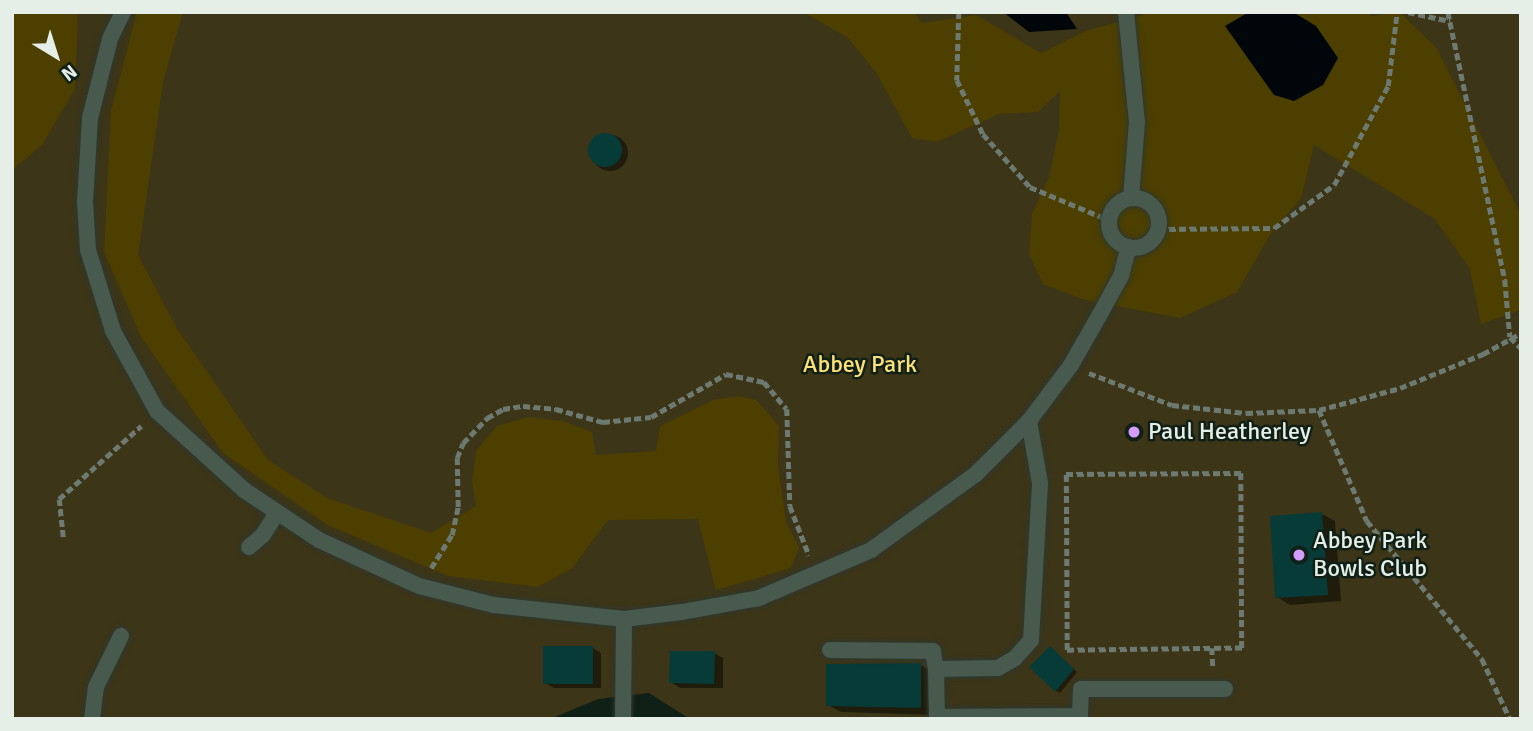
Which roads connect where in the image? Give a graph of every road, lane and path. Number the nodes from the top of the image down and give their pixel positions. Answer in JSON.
{"nodes":[{"id":1,"x":123,"y":12,"type":"edge"},
{"id":2,"x":958,"y":12,"type":"edge"},
{"id":3,"x":1126,"y":12,"type":"edge"},
{"id":4,"x":1396,"y":12,"type":"edge"},
{"id":5,"x":1408,"y":12,"type":"edge"},
{"id":6,"x":1448,"y":12,"type":"edge"},
{"id":7,"x":1451,"y":21,"type":"junction"},
{"id":8,"x":1131,"y":198,"type":"junction"},
{"id":9,"x":1109,"y":220,"type":"junction"},
{"id":10,"x":1158,"y":229,"type":"junction"},
{"id":11,"x":1129,"y":247,"type":"junction"},
{"id":12,"x":1521,"y":333,"type":"edge"},
{"id":13,"x":1510,"y":337,"type":"junction"},
{"id":14,"x":1521,"y":348,"type":"edge"},
{"id":15,"x":1071,"y":365,"type":"junction"},
{"id":16,"x":1319,"y":410,"type":"junction"},
{"id":17,"x":158,"y":411,"type":"junction"},
{"id":18,"x":1029,"y":421,"type":"junction"},
{"id":19,"x":1241,"y":473,"type":"joint"},
{"id":20,"x":276,"y":514,"type":"junction"},
{"id":21,"x":63,"y":537,"type":"dead end"},
{"id":22,"x":249,"y":547,"type":"dead end"},
{"id":23,"x":821,"y":574,"type":"junction"},
{"id":24,"x":419,"y":586,"type":"junction"},
{"id":25,"x":624,"y":619,"type":"junction"},
{"id":26,"x":121,"y":636,"type":"dead end"},
{"id":27,"x":830,"y":650,"type":"dead end"},
{"id":28,"x":936,"y":669,"type":"junction"},
{"id":29,"x":1225,"y":689,"type":"dead end"},
{"id":30,"x":937,"y":718,"type":"edge"},
{"id":31,"x":92,"y":719,"type":"edge"},
{"id":32,"x":623,"y":719,"type":"edge"},
{"id":33,"x":1510,"y":719,"type":"edge"}],
"edges":[{"from":1,"to":17,"type":"lane"},
{"from":2,"to":9,"type":"path"},
{"from":3,"to":8,"type":"lane"},
{"from":4,"to":10,"type":"path"},
{"from":5,"to":7,"type":"path"},
{"from":6,"to":7,"type":"path"},
{"from":7,"to":13,"type":"path"},
{"from":8,"to":9,"type":"lane"},
{"from":8,"to":10,"type":"lane"},
{"from":9,"to":11,"type":"lane"},
{"from":10,"to":11,"type":"lane"},
{"from":11,"to":15,"type":"lane"},
{"from":12,"to":13,"type":"path"},
{"from":13,"to":14,"type":"path"},
{"from":13,"to":16,"type":"path"},
{"from":15,"to":16,"type":"path"},
{"from":15,"to":18,"type":"lane"},
{"from":16,"to":33,"type":"path"},
{"from":17,"to":20,"type":"lane"},
{"from":17,"to":21,"type":"path"},
{"from":18,"to":23,"type":"lane"},
{"from":18,"to":28,"type":"lane"},
{"from":19,"to":19,"type":"path"},
{"from":20,"to":22,"type":"lane"},
{"from":20,"to":24,"type":"lane"},
{"from":23,"to":24,"type":"path"},
{"from":23,"to":25,"type":"lane"},
{"from":24,"to":25,"type":"lane"},
{"from":25,"to":32,"type":"lane"},
{"from":26,"to":31,"type":"lane"},
{"from":27,"to":28,"type":"lane"},
{"from":28,"to":30,"type":"lane"},
{"from":29,"to":30,"type":"lane"}]}
